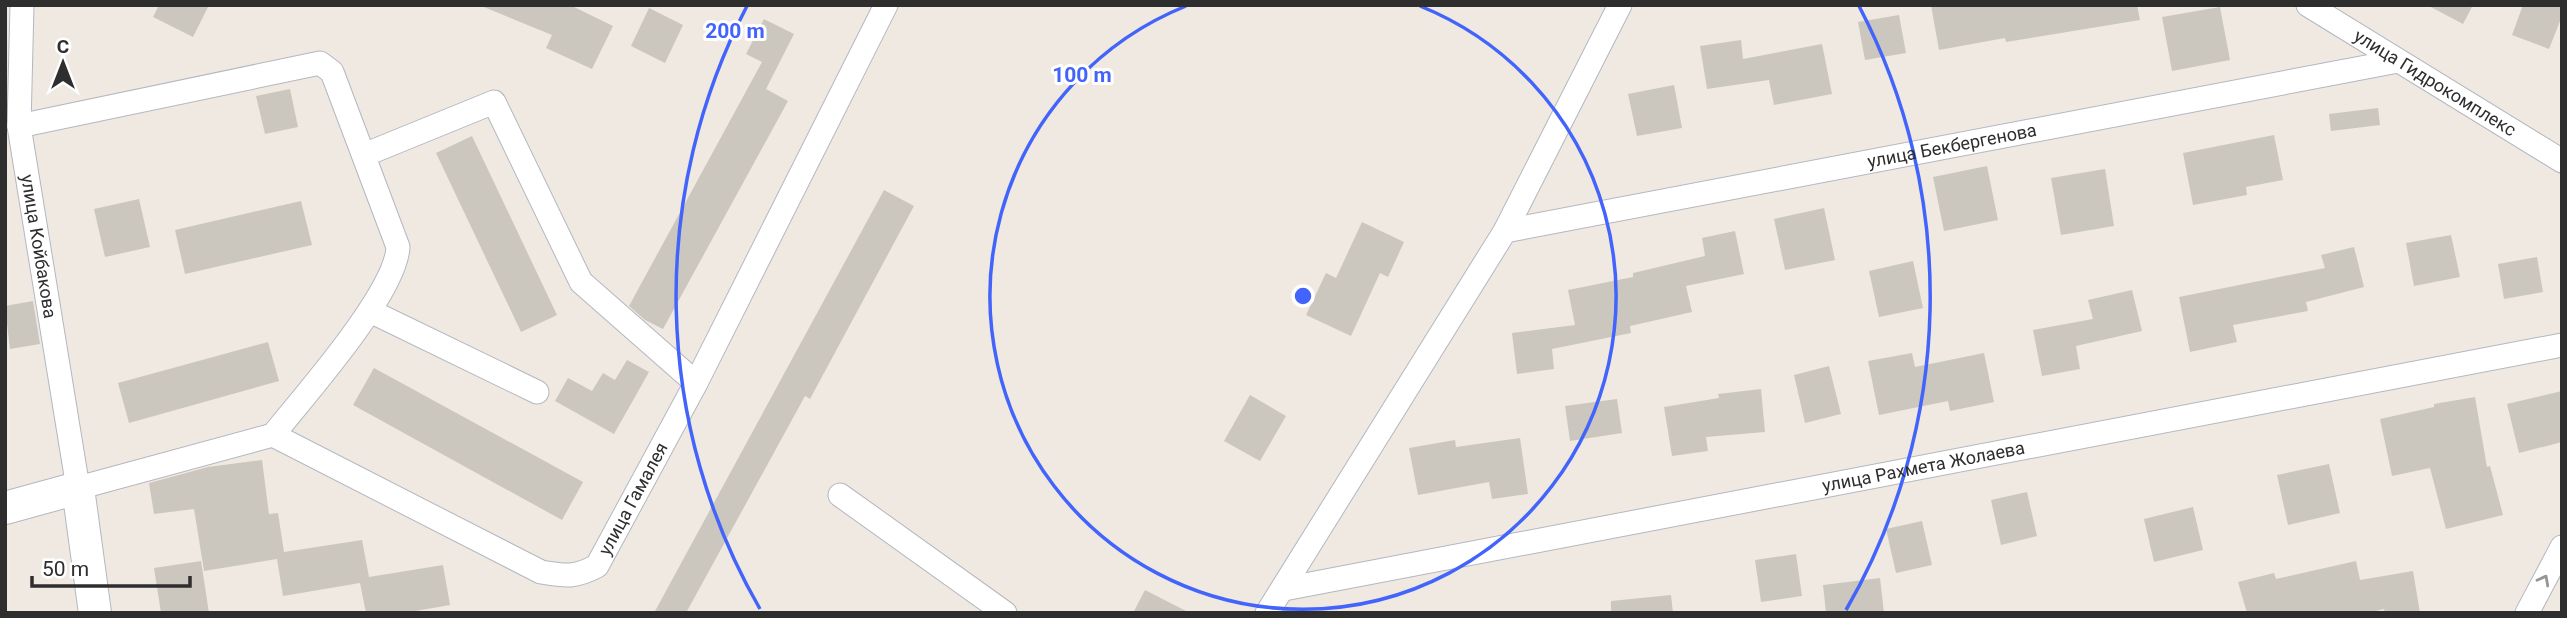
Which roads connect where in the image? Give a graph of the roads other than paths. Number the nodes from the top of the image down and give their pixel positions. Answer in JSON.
{"nodes":[{"id":1,"x":22,"y":5,"type":"edge"},
{"id":2,"x":887,"y":5,"type":"edge"},
{"id":3,"x":1620,"y":5,"type":"edge"},
{"id":4,"x":2308,"y":5,"type":"edge"},
{"id":5,"x":2398,"y":61,"type":"junction"},
{"id":6,"x":19,"y":126,"type":"junction"},
{"id":7,"x":364,"y":155,"type":"junction"},
{"id":8,"x":2562,"y":161,"type":"edge"},
{"id":9,"x":1505,"y":231,"type":"junction"},
{"id":10,"x":370,"y":311,"type":"junction"},
{"id":11,"x":2562,"y":345,"type":"edge"},
{"id":12,"x":696,"y":383,"type":"junction"},
{"id":13,"x":537,"y":391,"type":"dead end"},
{"id":14,"x":273,"y":435,"type":"junction"},
{"id":15,"x":78,"y":488,"type":"junction"},
{"id":16,"x":840,"y":495,"type":"dead end"},
{"id":17,"x":5,"y":508,"type":"edge"},
{"id":18,"x":2562,"y":547,"type":"edge"},
{"id":19,"x":1284,"y":589,"type":"junction"},
{"id":20,"x":95,"y":613,"type":"edge"},
{"id":21,"x":1005,"y":613,"type":"edge"},
{"id":22,"x":1267,"y":613,"type":"edge"},
{"id":23,"x":2527,"y":613,"type":"edge"}],
"edges":[{"from":1,"to":6,"type":"street","name":"улица Койбакова"},
{"from":2,"to":12,"type":"street","name":"улица Гамалея"},
{"from":3,"to":9,"type":"street"},
{"from":4,"to":5,"type":"street","name":"улица Гидрокомплекс"},
{"from":5,"to":8,"type":"street","name":"улица Гидрокомплекс"},
{"from":5,"to":9,"type":"street","name":"улица Бекбергенова"},
{"from":6,"to":7,"type":"street"},
{"from":6,"to":15,"type":"street","name":"улица Койбакова"},
{"from":7,"to":10,"type":"street"},
{"from":7,"to":12,"type":"street"},
{"from":9,"to":19,"type":"street"},
{"from":10,"to":13,"type":"street"},
{"from":10,"to":14,"type":"street"},
{"from":11,"to":19,"type":"street","name":"улица Рахмета Жолаева"},
{"from":12,"to":14,"type":"street","name":"улица Гамалея"},
{"from":14,"to":15,"type":"street"},
{"from":15,"to":17,"type":"street"},
{"from":15,"to":20,"type":"street"},
{"from":16,"to":21,"type":"street"},
{"from":23,"to":18,"type":"street","one_way":true},
{"from":19,"to":22,"type":"street"}]}
